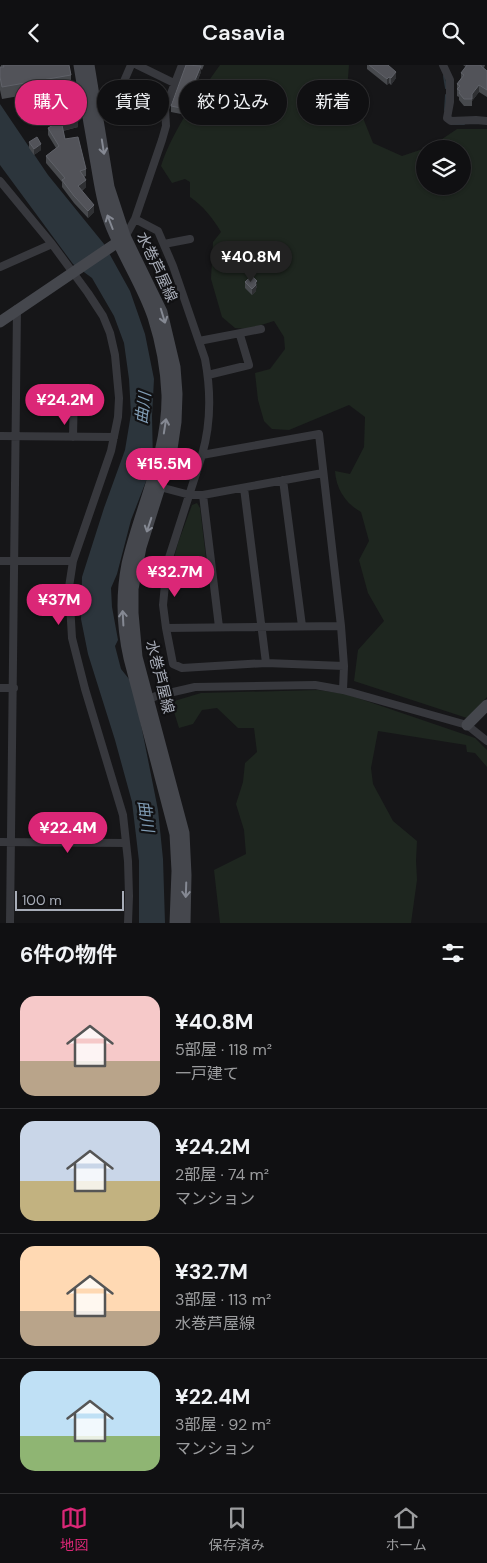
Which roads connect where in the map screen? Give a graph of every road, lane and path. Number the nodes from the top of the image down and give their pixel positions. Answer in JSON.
{"nodes":[{"id":1,"x":79,"y":65,"type":"edge"},
{"id":2,"x":88,"y":65,"type":"edge"},
{"id":3,"x":131,"y":65,"type":"edge"},
{"id":4,"x":136,"y":65,"type":"edge"},
{"id":5,"x":182,"y":65,"type":"edge"},
{"id":6,"x":443,"y":65,"type":"edge"},
{"id":7,"x":174,"y":83,"type":"junction"},
{"id":8,"x":91,"y":106,"type":"junction"},
{"id":9,"x":487,"y":121,"type":"edge"},
{"id":10,"x":0,"y":181,"type":"edge"},
{"id":11,"x":135,"y":219,"type":"junction"},
{"id":12,"x":190,"y":239,"type":"dead end"},
{"id":13,"x":118,"y":242,"type":"junction"},
{"id":14,"x":52,"y":244,"type":"junction"},
{"id":15,"x":164,"y":244,"type":"junction"},
{"id":16,"x":0,"y":267,"type":"edge"},
{"id":17,"x":75,"y":271,"type":"junction"},
{"id":18,"x":18,"y":309,"type":"junction"},
{"id":19,"x":0,"y":322,"type":"edge"},
{"id":20,"x":261,"y":329,"type":"dead end"},
{"id":21,"x":240,"y":335,"type":"junction"},
{"id":22,"x":199,"y":341,"type":"junction"},
{"id":23,"x":208,"y":375,"type":"junction"},
{"id":24,"x":74,"y":389,"type":"dead end"},
{"id":25,"x":0,"y":436,"type":"edge"},
{"id":26,"x":17,"y":436,"type":"junction"},
{"id":27,"x":73,"y":437,"type":"junction"},
{"id":28,"x":114,"y":437,"type":"junction"},
{"id":29,"x":202,"y":455,"type":"junction"},
{"id":30,"x":323,"y":473,"type":"junction"},
{"id":31,"x":283,"y":480,"type":"junction"},
{"id":32,"x":156,"y":486,"type":"junction"},
{"id":33,"x":244,"y":488,"type":"junction"},
{"id":34,"x":190,"y":495,"type":"junction"},
{"id":35,"x":203,"y":495,"type":"junction"},
{"id":36,"x":0,"y":561,"type":"edge"},
{"id":37,"x":73,"y":561,"type":"junction"},
{"id":38,"x":16,"y":562,"type":"junction"},
{"id":39,"x":261,"y":626,"type":"junction"},
{"id":40,"x":302,"y":626,"type":"junction"},
{"id":41,"x":341,"y":626,"type":"junction"},
{"id":42,"x":218,"y":627,"type":"junction"},
{"id":43,"x":166,"y":628,"type":"junction"},
{"id":44,"x":266,"y":663,"type":"junction"},
{"id":45,"x":344,"y":666,"type":"junction"},
{"id":46,"x":0,"y":688,"type":"edge"},
{"id":47,"x":14,"y":688,"type":"junction"},
{"id":48,"x":343,"y":690,"type":"junction"},
{"id":49,"x":145,"y":700,"type":"junction"},
{"id":50,"x":487,"y":705,"type":"edge"},
{"id":51,"x":467,"y":725,"type":"junction"},
{"id":52,"x":487,"y":741,"type":"edge"},
{"id":53,"x":0,"y":842,"type":"edge"},
{"id":54,"x":11,"y":843,"type":"junction"},
{"id":55,"x":125,"y":843,"type":"junction"},
{"id":56,"x":10,"y":923,"type":"edge"},
{"id":57,"x":128,"y":923,"type":"edge"},
{"id":58,"x":176,"y":923,"type":"edge"},
{"id":59,"x":185,"y":923,"type":"edge"}],
"edges":[{"from":1,"to":8,"type":"main road","name":"水巻芦屋線"},
{"from":2,"to":8,"type":"main road","name":"水巻芦屋線"},
{"from":3,"to":8,"type":"street"},
{"from":4,"to":7,"type":"street"},
{"from":5,"to":7,"type":"street"},
{"from":6,"to":9,"type":"street"},
{"from":7,"to":11,"type":"street"},
{"from":8,"to":13,"type":"main road","name":"水巻芦屋線"},
{"from":10,"to":14,"type":"street"},
{"from":11,"to":13,"type":"street"},
{"from":11,"to":15,"type":"street"},
{"from":12,"to":15,"type":"street"},
{"from":13,"to":17,"type":"main road"},
{"from":13,"to":32,"type":"main road","name":"水巻芦屋線"},
{"from":14,"to":16,"type":"street"},
{"from":14,"to":17,"type":"street"},
{"from":15,"to":22,"type":"street"},
{"from":17,"to":18,"type":"main road"},
{"from":17,"to":28,"type":"street"},
{"from":18,"to":19,"type":"main road"},
{"from":18,"to":26,"type":"street"},
{"from":20,"to":21,"type":"street"},
{"from":21,"to":22,"type":"street"},
{"from":21,"to":23,"type":"street"},
{"from":22,"to":23,"type":"street"},
{"from":23,"to":29,"type":"street"},
{"from":24,"to":27,"type":"street"},
{"from":25,"to":26,"type":"street"},
{"from":26,"to":27,"type":"street"},
{"from":26,"to":38,"type":"street"},
{"from":27,"to":28,"type":"street"},
{"from":28,"to":37,"type":"street"},
{"from":29,"to":30,"type":"street"},
{"from":29,"to":34,"type":"street"},
{"from":30,"to":31,"type":"street"},
{"from":30,"to":41,"type":"street"},
{"from":31,"to":33,"type":"street"},
{"from":31,"to":40,"type":"street"},
{"from":32,"to":34,"type":"street"},
{"from":32,"to":49,"type":"main road","name":"水巻芦屋線"},
{"from":33,"to":35,"type":"street"},
{"from":33,"to":39,"type":"street"},
{"from":34,"to":35,"type":"street"},
{"from":34,"to":43,"type":"street"},
{"from":35,"to":42,"type":"street"},
{"from":36,"to":38,"type":"street"},
{"from":37,"to":38,"type":"street"},
{"from":37,"to":55,"type":"street"},
{"from":38,"to":47,"type":"street"},
{"from":39,"to":40,"type":"street"},
{"from":39,"to":42,"type":"street"},
{"from":39,"to":44,"type":"street"},
{"from":40,"to":41,"type":"street"},
{"from":41,"to":45,"type":"street"},
{"from":42,"to":43,"type":"street"},
{"from":43,"to":44,"type":"street"},
{"from":44,"to":45,"type":"street"},
{"from":45,"to":48,"type":"street"},
{"from":46,"to":47,"type":"street"},
{"from":47,"to":54,"type":"street"},
{"from":48,"to":49,"type":"street"},
{"from":48,"to":51,"type":"street"},
{"from":49,"to":58,"type":"main road","name":"水巻芦屋線"},
{"from":49,"to":59,"type":"main road","name":"水巻芦屋線","one_way":true},
{"from":50,"to":51,"type":"main road"},
{"from":51,"to":52,"type":"street"},
{"from":53,"to":54,"type":"street"},
{"from":54,"to":55,"type":"street"},
{"from":54,"to":56,"type":"street"},
{"from":55,"to":57,"type":"street"}]}
